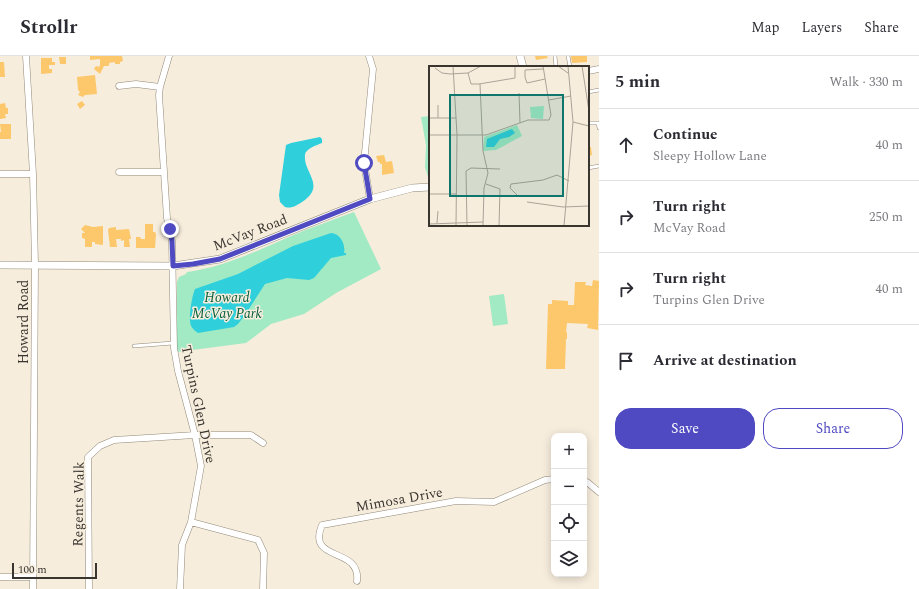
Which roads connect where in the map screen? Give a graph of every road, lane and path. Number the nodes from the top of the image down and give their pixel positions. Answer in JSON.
{"nodes":[{"id":1,"x":26,"y":56,"type":"edge"},
{"id":2,"x":170,"y":56,"type":"edge"},
{"id":3,"x":369,"y":56,"type":"edge"},
{"id":4,"x":520,"y":56,"type":"edge"},
{"id":5,"x":555,"y":56,"type":"edge"},
{"id":6,"x":568,"y":56,"type":"edge"},
{"id":7,"x":523,"y":66,"type":"edge"},
{"id":8,"x":556,"y":66,"type":"edge"},
{"id":9,"x":570,"y":66,"type":"edge"},
{"id":10,"x":599,"y":68,"type":"edge"},
{"id":11,"x":589,"y":71,"type":"edge"},
{"id":12,"x":119,"y":86,"type":"dead end"},
{"id":13,"x":160,"y":87,"type":"junction"},
{"id":14,"x":599,"y":90,"type":"edge"},
{"id":15,"x":589,"y":92,"type":"edge"},
{"id":16,"x":599,"y":122,"type":"edge"},
{"id":17,"x":589,"y":123,"type":"edge"},
{"id":18,"x":599,"y":128,"type":"edge"},
{"id":19,"x":599,"y":166,"type":"edge"},
{"id":20,"x":589,"y":168,"type":"edge"},
{"id":21,"x":119,"y":172,"type":"dead end"},
{"id":22,"x":164,"y":172,"type":"junction"},
{"id":23,"x":0,"y":174,"type":"edge"},
{"id":24,"x":33,"y":174,"type":"junction"},
{"id":25,"x":429,"y":187,"type":"edge"},
{"id":26,"x":370,"y":199,"type":"junction"},
{"id":27,"x":0,"y":265,"type":"edge"},
{"id":28,"x":35,"y":265,"type":"junction"},
{"id":29,"x":173,"y":266,"type":"junction"},
{"id":30,"x":174,"y":343,"type":"junction"},
{"id":31,"x":134,"y":346,"type":"dead end"},
{"id":32,"x":195,"y":435,"type":"junction"},
{"id":33,"x":264,"y":443,"type":"dead end"},
{"id":34,"x":551,"y":479,"type":"edge"},
{"id":35,"x":587,"y":482,"type":"edge"},
{"id":36,"x":599,"y":492,"type":"edge"},
{"id":37,"x":191,"y":522,"type":"junction"},
{"id":38,"x":0,"y":577,"type":"edge"},
{"id":39,"x":33,"y":577,"type":"junction"},
{"id":40,"x":357,"y":581,"type":"dead end"},
{"id":41,"x":33,"y":589,"type":"edge"},
{"id":42,"x":89,"y":589,"type":"edge"},
{"id":43,"x":180,"y":589,"type":"edge"},
{"id":44,"x":262,"y":589,"type":"edge"}],
"edges":[{"from":1,"to":24,"type":"street","name":"Howard Road"},
{"from":2,"to":13,"type":"street","name":"Turpins Glen Drive"},
{"from":3,"to":26,"type":"street"},
{"from":4,"to":7,"type":"street"},
{"from":5,"to":8,"type":"lane"},
{"from":6,"to":9,"type":"lane"},
{"from":10,"to":11,"type":"street"},
{"from":12,"to":13,"type":"street"},
{"from":13,"to":22,"type":"street","name":"Turpins Glen Drive"},
{"from":14,"to":15,"type":"lane"},
{"from":16,"to":17,"type":"lane"},
{"from":16,"to":18,"type":"lane"},
{"from":19,"to":20,"type":"lane"},
{"from":21,"to":22,"type":"street"},
{"from":22,"to":29,"type":"street","name":"Turpins Glen Drive"},
{"from":23,"to":24,"type":"street"},
{"from":24,"to":28,"type":"street","name":"Howard Road"},
{"from":25,"to":26,"type":"street","name":"McVay Road"},
{"from":26,"to":29,"type":"street","name":"McVay Road"},
{"from":27,"to":28,"type":"street","name":"McVay Road"},
{"from":28,"to":29,"type":"street","name":"McVay Road"},
{"from":28,"to":39,"type":"street","name":"Howard Road"},
{"from":29,"to":30,"type":"street","name":"Turpins Glen Drive"},
{"from":30,"to":31,"type":"lane"},
{"from":30,"to":32,"type":"street","name":"Turpins Glen Drive"},
{"from":32,"to":33,"type":"street","name":"Regents Walk"},
{"from":32,"to":37,"type":"street","name":"Turpins Glen Drive"},
{"from":32,"to":42,"type":"street","name":"Regents Walk"},
{"from":34,"to":40,"type":"street","name":"Mimosa Drive"},
{"from":35,"to":36,"type":"street"},
{"from":37,"to":43,"type":"street","name":"Turpins Glen Drive"},
{"from":37,"to":44,"type":"street"},
{"from":38,"to":39,"type":"street"},
{"from":39,"to":41,"type":"street","name":"Howard Road"}]}
